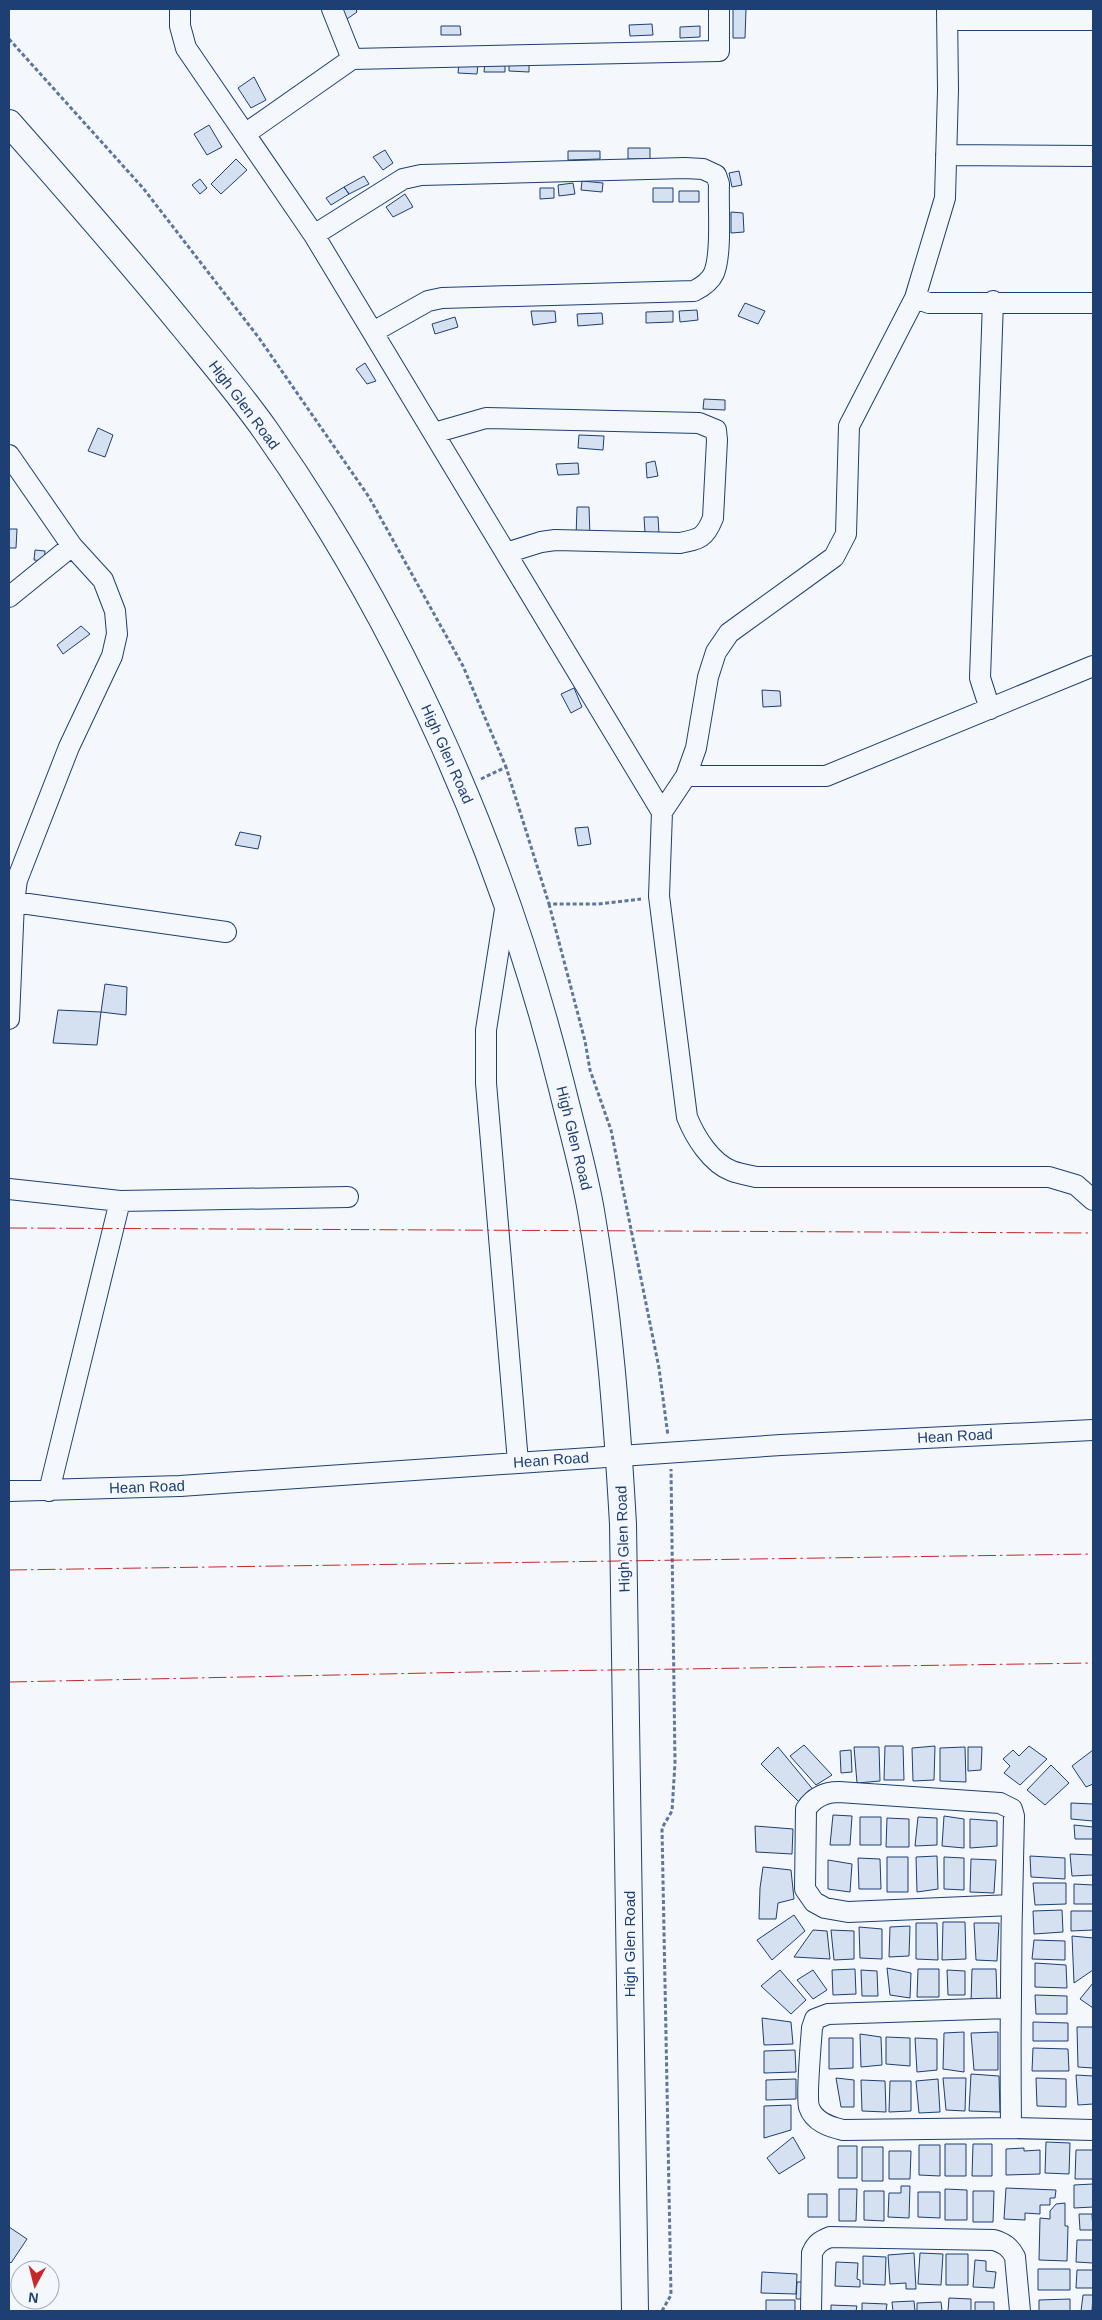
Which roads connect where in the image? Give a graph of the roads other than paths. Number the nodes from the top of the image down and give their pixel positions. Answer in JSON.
{"nodes":[{"id":1,"x":180,"y":9,"type":"edge"},
{"id":2,"x":332,"y":9,"type":"edge"},
{"id":3,"x":719,"y":9,"type":"edge"},
{"id":4,"x":947,"y":14,"type":"edge"},
{"id":5,"x":1093,"y":20,"type":"edge"},
{"id":6,"x":352,"y":59,"type":"junction"},
{"id":7,"x":9,"y":123,"type":"edge"},
{"id":8,"x":245,"y":134,"type":"junction"},
{"id":9,"x":946,"y":155,"type":"junction"},
{"id":10,"x":1093,"y":156,"type":"edge"},
{"id":11,"x":314,"y":235,"type":"junction"},
{"id":12,"x":915,"y":298,"type":"junction"},
{"id":13,"x":993,"y":301,"type":"junction"},
{"id":14,"x":1093,"y":302,"type":"edge"},
{"id":15,"x":373,"y":332,"type":"junction"},
{"id":16,"x":434,"y":433,"type":"junction"},
{"id":17,"x":9,"y":455,"type":"edge"},
{"id":18,"x":72,"y":546,"type":"junction"},
{"id":19,"x":506,"y":553,"type":"junction"},
{"id":20,"x":9,"y":597,"type":"edge"},
{"id":21,"x":1093,"y":666,"type":"edge"},
{"id":22,"x":990,"y":709,"type":"junction"},
{"id":23,"x":686,"y":776,"type":"junction"},
{"id":24,"x":662,"y":812,"type":"junction"},
{"id":25,"x":14,"y":902,"type":"junction"},
{"id":26,"x":506,"y":903,"type":"junction"},
{"id":27,"x":226,"y":932,"type":"dead end"},
{"id":28,"x":9,"y":1019,"type":"edge"},
{"id":29,"x":9,"y":1189,"type":"edge"},
{"id":30,"x":348,"y":1197,"type":"dead end"},
{"id":31,"x":1093,"y":1200,"type":"edge"},
{"id":32,"x":120,"y":1201,"type":"junction"},
{"id":33,"x":1093,"y":1430,"type":"edge"},
{"id":34,"x":619,"y":1456,"type":"junction"},
{"id":35,"x":518,"y":1462,"type":"junction"},
{"id":36,"x":9,"y":1491,"type":"edge"},
{"id":37,"x":49,"y":1491,"type":"junction"},
{"id":38,"x":1012,"y":1906,"type":"junction"},
{"id":39,"x":1009,"y":2008,"type":"junction"},
{"id":40,"x":1011,"y":2128,"type":"junction"},
{"id":41,"x":1093,"y":2130,"type":"edge"},
{"id":42,"x":635,"y":2311,"type":"edge"},
{"id":43,"x":811,"y":2311,"type":"edge"},
{"id":44,"x":1020,"y":2311,"type":"edge"}],
"edges":[{"from":1,"to":8,"type":"street"},
{"from":2,"to":6,"type":"street"},
{"from":3,"to":6,"type":"street"},
{"from":4,"to":5,"type":"street"},
{"from":4,"to":9,"type":"street"},
{"from":6,"to":8,"type":"street"},
{"from":7,"to":26,"type":"main road","name":"High Glen Road"},
{"from":8,"to":11,"type":"street"},
{"from":9,"to":10,"type":"street"},
{"from":9,"to":12,"type":"street"},
{"from":11,"to":15,"type":"street"},
{"from":11,"to":15,"type":"street"},
{"from":12,"to":13,"type":"street"},
{"from":12,"to":23,"type":"street"},
{"from":13,"to":14,"type":"street"},
{"from":13,"to":22,"type":"street"},
{"from":15,"to":16,"type":"street"},
{"from":16,"to":19,"type":"street"},
{"from":16,"to":19,"type":"street"},
{"from":17,"to":18,"type":"street"},
{"from":18,"to":20,"type":"street"},
{"from":18,"to":25,"type":"street"},
{"from":19,"to":24,"type":"street"},
{"from":21,"to":22,"type":"street"},
{"from":22,"to":23,"type":"street"},
{"from":23,"to":24,"type":"street"},
{"from":24,"to":31,"type":"street"},
{"from":25,"to":27,"type":"street"},
{"from":25,"to":28,"type":"street"},
{"from":26,"to":34,"type":"main road","name":"High Glen Road"},
{"from":26,"to":35,"type":"street"},
{"from":29,"to":32,"type":"street"},
{"from":30,"to":32,"type":"street"},
{"from":32,"to":37,"type":"street"},
{"from":33,"to":34,"type":"street","name":"Hean Road"},
{"from":34,"to":35,"type":"street","name":"Hean Road"},
{"from":34,"to":42,"type":"main road","name":"High Glen Road"},
{"from":35,"to":37,"type":"street","name":"Hean Road"},
{"from":36,"to":37,"type":"street","name":"Hean Road"},
{"from":38,"to":38,"type":"street"},
{"from":38,"to":39,"type":"street"},
{"from":39,"to":40,"type":"street"},
{"from":39,"to":40,"type":"street"},
{"from":40,"to":41,"type":"street"},
{"from":43,"to":44,"type":"street"}]}
